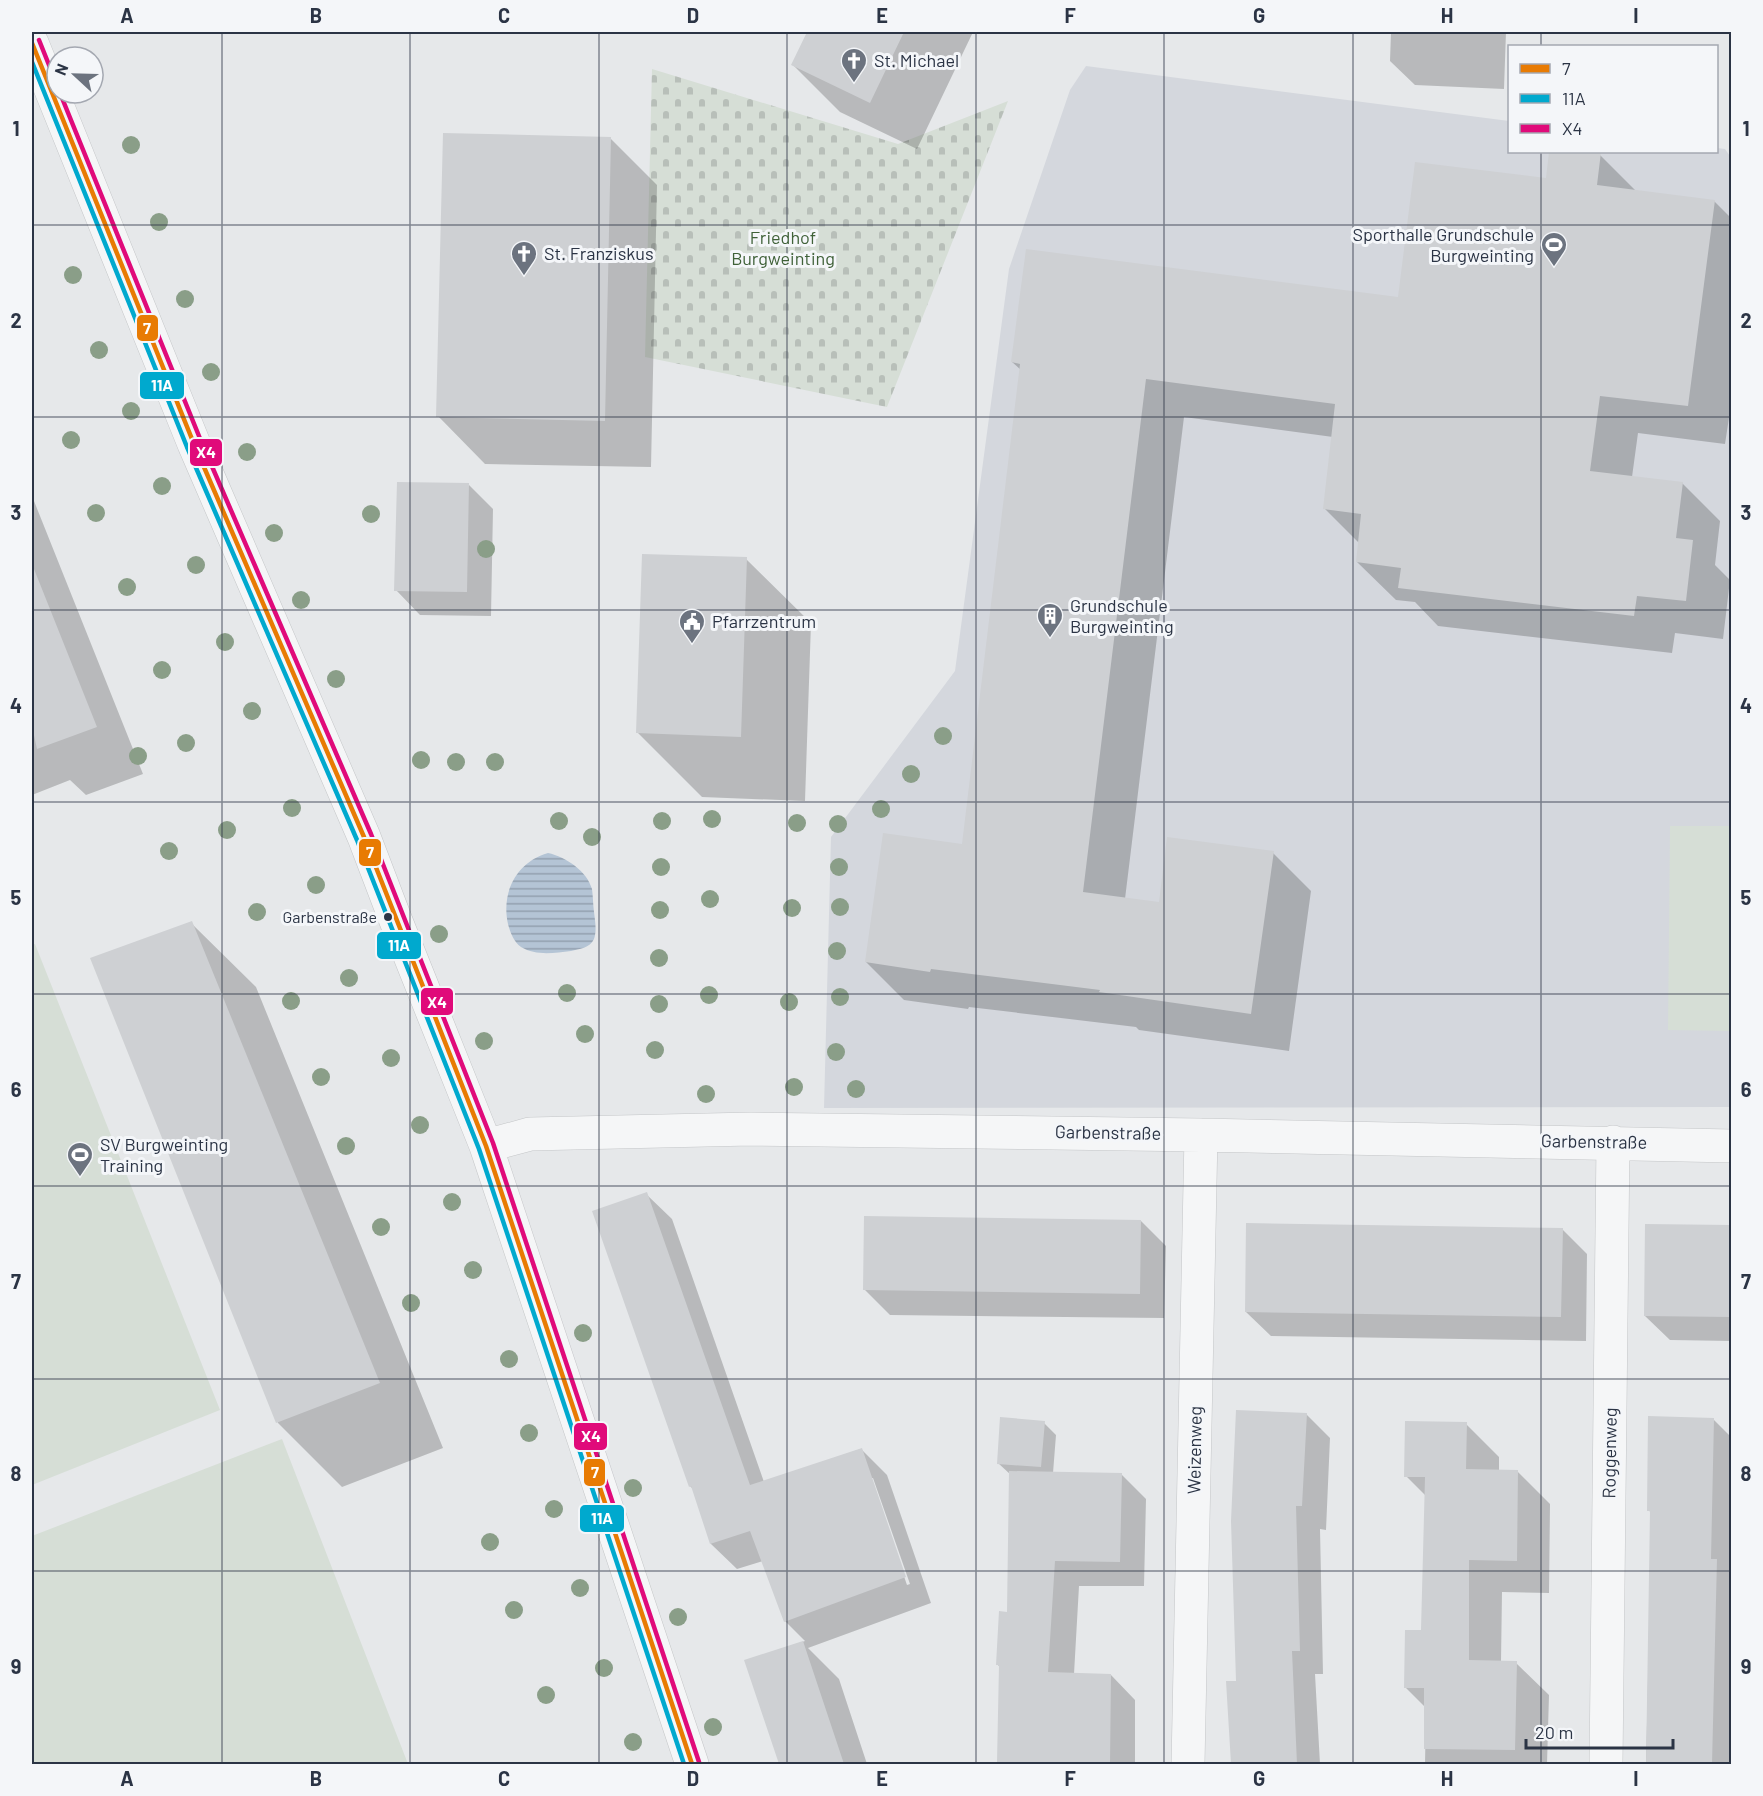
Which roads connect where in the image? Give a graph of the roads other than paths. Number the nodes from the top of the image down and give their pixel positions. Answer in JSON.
{"nodes":[{"id":1,"x":32,"y":43,"type":"edge"},
{"id":2,"x":1201,"y":1135,"type":"junction"},
{"id":3,"x":1613,"y":1142,"type":"junction"},
{"id":4,"x":486,"y":1146,"type":"junction"},
{"id":5,"x":1731,"y":1146,"type":"edge"},
{"id":6,"x":692,"y":1764,"type":"edge"},
{"id":7,"x":1188,"y":1764,"type":"edge"},
{"id":8,"x":1606,"y":1764,"type":"edge"}],
"edges":[{"from":1,"to":4,"type":"street"},
{"from":2,"to":3,"type":"street","name":"Garbenstraße"},
{"from":2,"to":4,"type":"street","name":"Garbenstraße"},
{"from":2,"to":7,"type":"street","name":"Weizenweg"},
{"from":3,"to":5,"type":"street","name":"Garbenstraße"},
{"from":3,"to":8,"type":"street","name":"Roggenweg"},
{"from":4,"to":6,"type":"street"}]}
